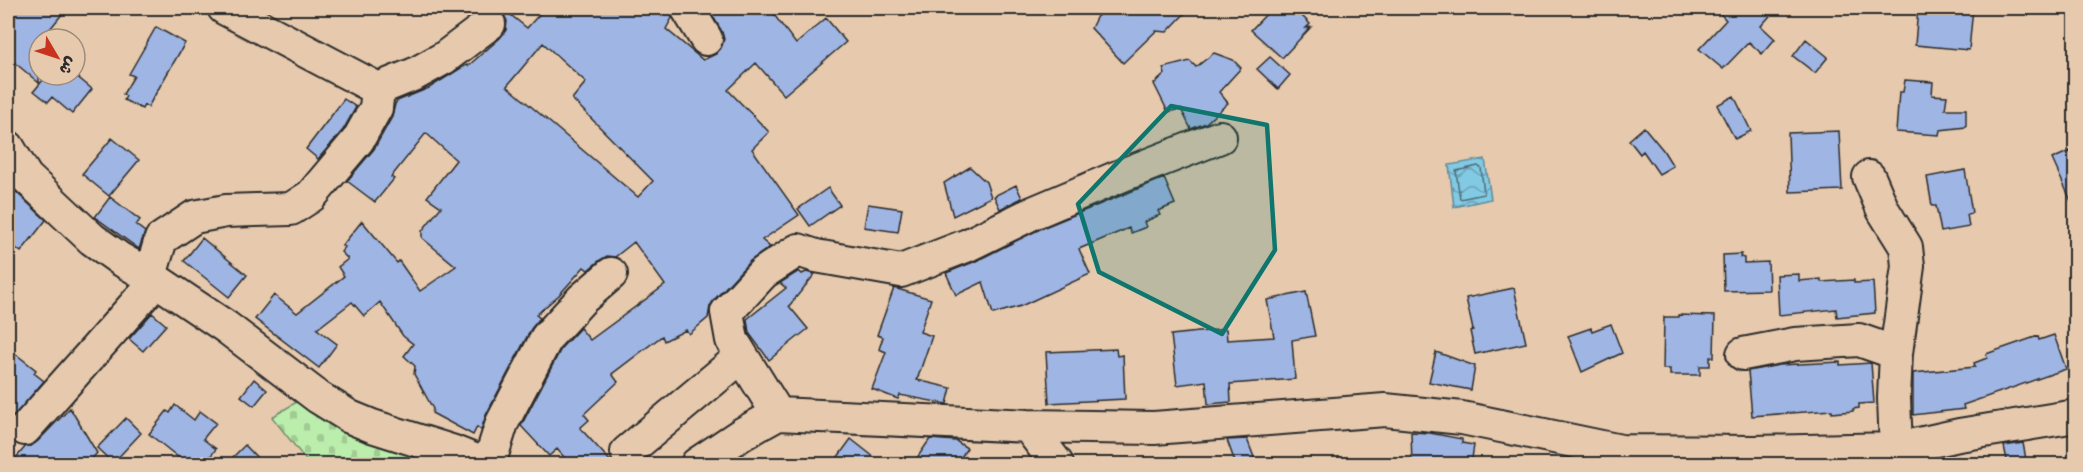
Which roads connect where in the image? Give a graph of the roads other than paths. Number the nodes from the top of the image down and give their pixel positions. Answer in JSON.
{"nodes":[{"id":1,"x":224,"y":8,"type":"edge"},
{"id":2,"x":687,"y":8,"type":"edge"},
{"id":3,"x":489,"y":24,"type":"dead end"},
{"id":4,"x":706,"y":39,"type":"dead end"},
{"id":5,"x":378,"y":89,"type":"junction"},
{"id":6,"x":1220,"y":137,"type":"dead end"},
{"id":7,"x":8,"y":147,"type":"edge"},
{"id":8,"x":1869,"y":177,"type":"dead end"},
{"id":9,"x":611,"y":274,"type":"dead end"},
{"id":10,"x":153,"y":279,"type":"junction"},
{"id":11,"x":1896,"y":353,"type":"junction"},
{"id":12,"x":1743,"y":354,"type":"dead end"},
{"id":13,"x":742,"y":356,"type":"junction"},
{"id":14,"x":778,"y":414,"type":"junction"},
{"id":15,"x":2076,"y":416,"type":"edge"},
{"id":16,"x":1028,"y":426,"type":"junction"},
{"id":17,"x":25,"y":429,"type":"dead end"},
{"id":18,"x":1896,"y":449,"type":"junction"},
{"id":19,"x":627,"y":452,"type":"dead end"},
{"id":20,"x":1618,"y":458,"type":"edge"},
{"id":21,"x":486,"y":465,"type":"edge"},
{"id":22,"x":697,"y":465,"type":"edge"},
{"id":23,"x":1057,"y":465,"type":"edge"}],
"edges":[{"from":1,"to":5,"type":"street"},
{"from":2,"to":4,"type":"street"},
{"from":3,"to":5,"type":"street"},
{"from":5,"to":10,"type":"street"},
{"from":6,"to":13,"type":"street"},
{"from":7,"to":10,"type":"street"},
{"from":8,"to":11,"type":"street"},
{"from":9,"to":21,"type":"street"},
{"from":10,"to":17,"type":"street"},
{"from":10,"to":21,"type":"street"},
{"from":11,"to":12,"type":"street"},
{"from":11,"to":18,"type":"street"},
{"from":13,"to":14,"type":"street"},
{"from":13,"to":19,"type":"street"},
{"from":14,"to":16,"type":"street"},
{"from":14,"to":22,"type":"street"},
{"from":15,"to":18,"type":"street"},
{"from":16,"to":20,"type":"street"},
{"from":16,"to":23,"type":"street"},
{"from":18,"to":20,"type":"street"}]}
